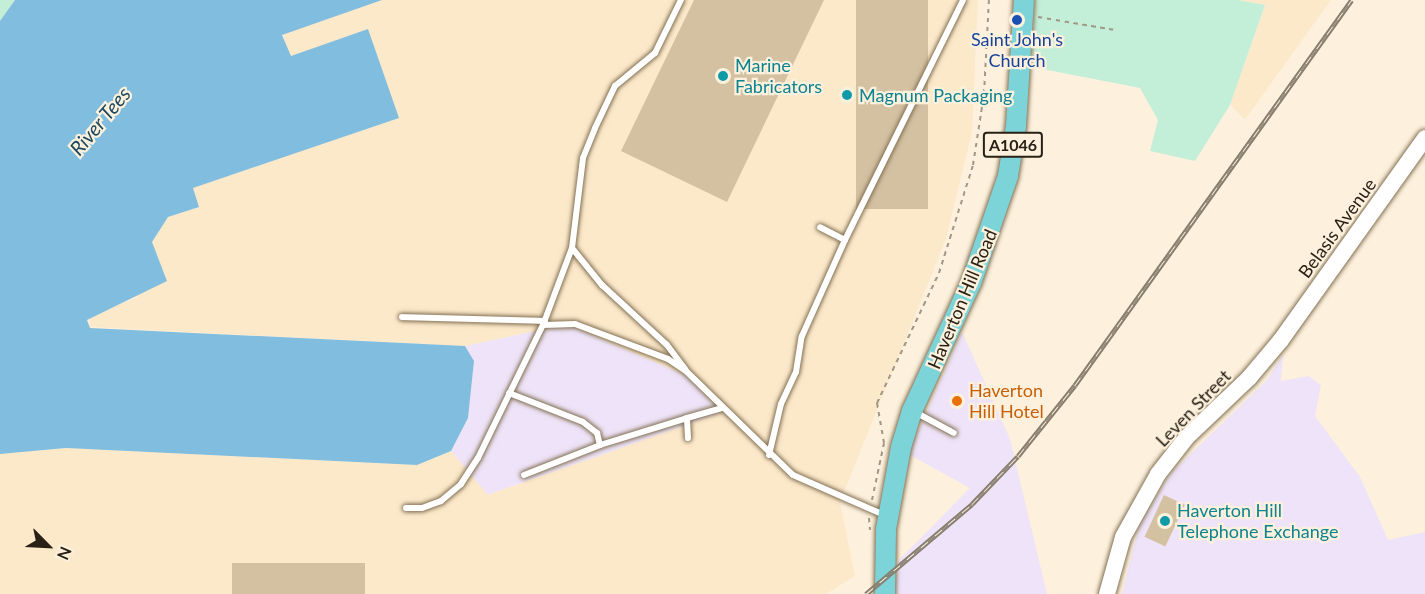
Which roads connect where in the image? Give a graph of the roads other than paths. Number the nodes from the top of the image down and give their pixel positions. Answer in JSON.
{"nodes":[{"id":1,"x":681,"y":0,"type":"edge"},
{"id":2,"x":963,"y":0,"type":"edge"},
{"id":3,"x":1024,"y":7,"type":"edge"},
{"id":4,"x":1425,"y":138,"type":"edge"},
{"id":5,"x":820,"y":227,"type":"dead end"},
{"id":6,"x":845,"y":240,"type":"junction"},
{"id":7,"x":572,"y":248,"type":"junction"},
{"id":8,"x":402,"y":317,"type":"dead end"},
{"id":9,"x":544,"y":323,"type":"junction"},
{"id":10,"x":1281,"y":340,"type":"joint"},
{"id":11,"x":686,"y":371,"type":"junction"},
{"id":12,"x":509,"y":393,"type":"junction"},
{"id":13,"x":722,"y":408,"type":"junction"},
{"id":14,"x":912,"y":411,"type":"junction"},
{"id":15,"x":687,"y":418,"type":"junction"},
{"id":16,"x":954,"y":433,"type":"dead end"},
{"id":17,"x":688,"y":438,"type":"dead end"},
{"id":18,"x":600,"y":445,"type":"junction"},
{"id":19,"x":769,"y":455,"type":"junction"},
{"id":20,"x":524,"y":475,"type":"dead end"},
{"id":21,"x":406,"y":508,"type":"dead end"},
{"id":22,"x":879,"y":514,"type":"junction"},
{"id":23,"x":885,"y":594,"type":"edge"},
{"id":24,"x":1107,"y":594,"type":"edge"}],
"edges":[{"from":1,"to":7,"type":"lane"},
{"from":2,"to":6,"type":"lane"},
{"from":3,"to":14,"type":"main road","name":"Haverton Hill Road","number":"A1046"},
{"from":4,"to":10,"type":"main road","name":"Belasis Avenue"},
{"from":5,"to":6,"type":"lane"},
{"from":6,"to":19,"type":"lane"},
{"from":7,"to":9,"type":"lane"},
{"from":7,"to":11,"type":"lane"},
{"from":8,"to":9,"type":"lane"},
{"from":9,"to":11,"type":"lane"},
{"from":9,"to":12,"type":"lane"},
{"from":10,"to":24,"type":"main road","name":"Leven Street"},
{"from":11,"to":13,"type":"lane"},
{"from":12,"to":18,"type":"lane"},
{"from":12,"to":21,"type":"lane"},
{"from":13,"to":15,"type":"lane"},
{"from":13,"to":19,"type":"lane"},
{"from":14,"to":16,"type":"lane"},
{"from":14,"to":22,"type":"main road","name":"Haverton Hill Road","number":"A1046"},
{"from":15,"to":17,"type":"lane"},
{"from":15,"to":18,"type":"lane"},
{"from":18,"to":20,"type":"lane"},
{"from":19,"to":22,"type":"lane"},
{"from":22,"to":23,"type":"main road","name":"Haverton Hill Road","number":"A1046"}]}
